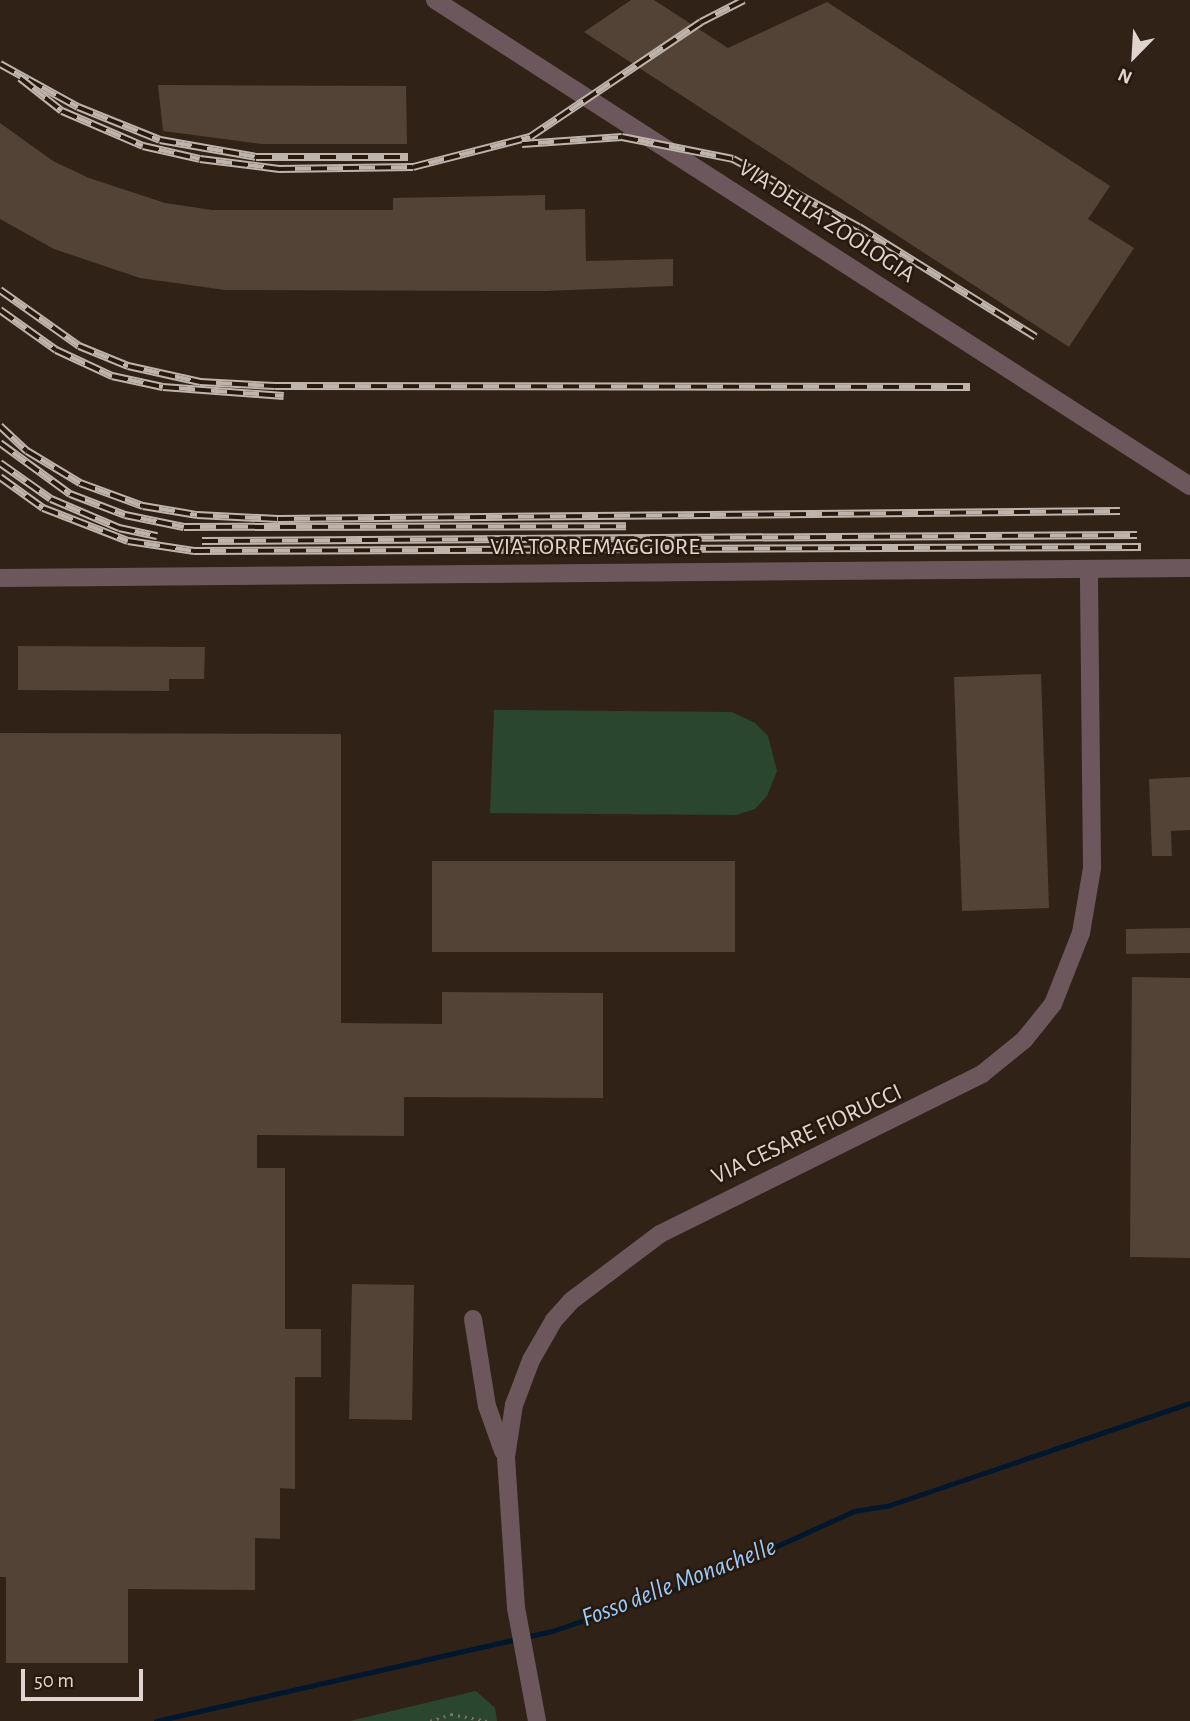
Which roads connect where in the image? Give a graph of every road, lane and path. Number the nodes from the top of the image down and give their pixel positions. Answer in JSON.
{"nodes":[{"id":1,"x":435,"y":0,"type":"edge"},
{"id":2,"x":1190,"y":486,"type":"edge"},
{"id":3,"x":1190,"y":568,"type":"edge"},
{"id":4,"x":1088,"y":569,"type":"junction"},
{"id":5,"x":0,"y":578,"type":"edge"},
{"id":6,"x":473,"y":1319,"type":"dead end"},
{"id":7,"x":506,"y":1461,"type":"junction"},
{"id":8,"x":430,"y":1721,"type":"edge"},
{"id":9,"x":487,"y":1721,"type":"edge"},
{"id":10,"x":537,"y":1721,"type":"edge"}],
"edges":[{"from":1,"to":2,"type":"street","name":"VIA DELLA ZOOLOGIA"},
{"from":3,"to":4,"type":"street","name":"VIA TORREMAGGIORE"},
{"from":4,"to":5,"type":"street","name":"VIA TORREMAGGIORE"},
{"from":4,"to":7,"type":"street","name":"VIA CESARE FIORUCCI"},
{"from":6,"to":7,"type":"street"},
{"from":7,"to":10,"type":"street","name":"VIA CESARE FIORUCCI"},
{"from":8,"to":9,"type":"path"}]}
